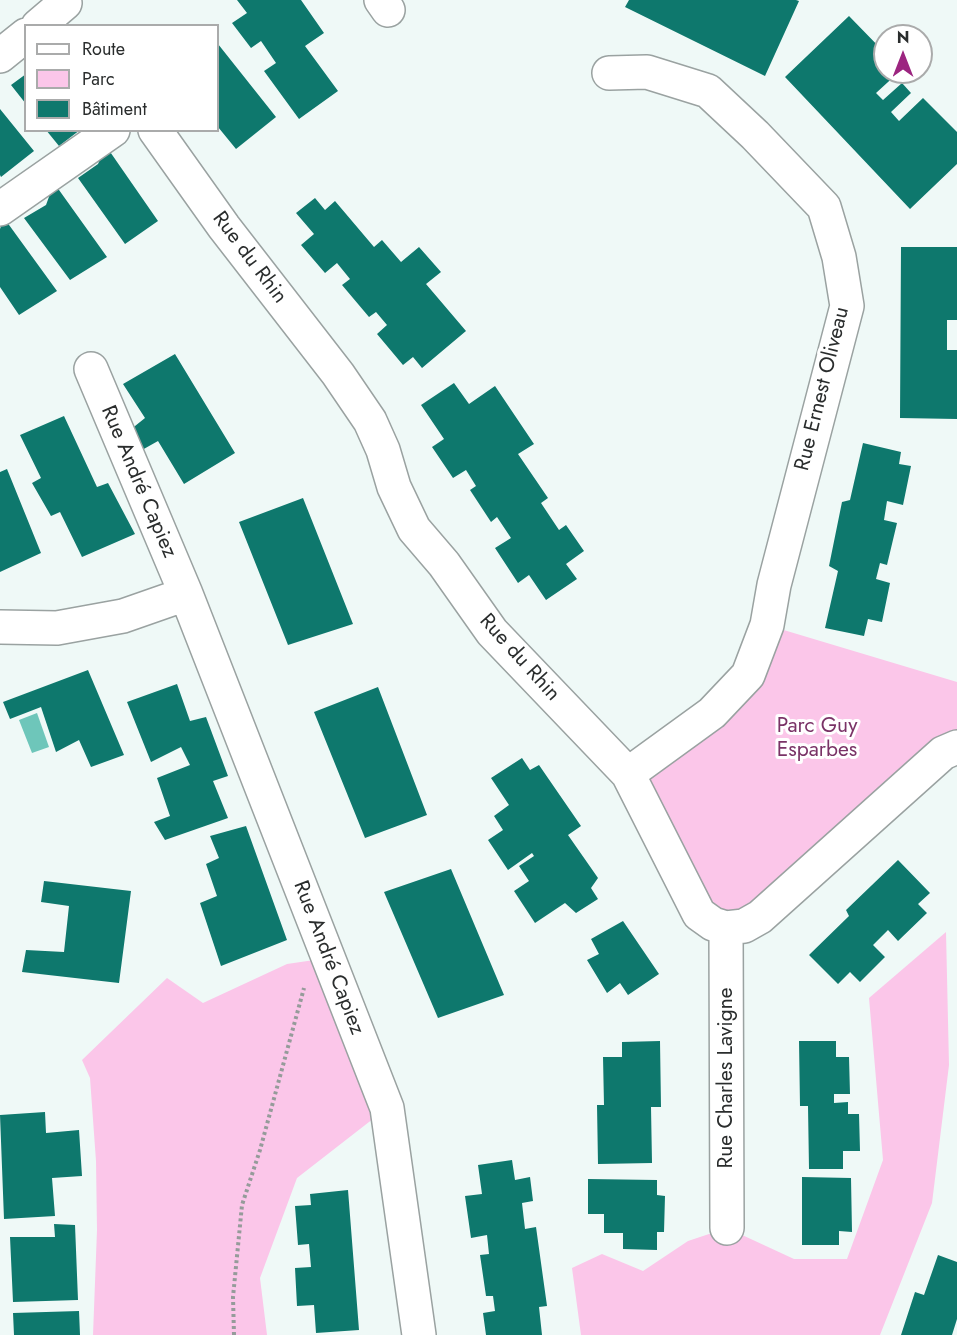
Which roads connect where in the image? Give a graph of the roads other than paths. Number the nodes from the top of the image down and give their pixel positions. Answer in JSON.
{"nodes":[{"id":1,"x":70,"y":9,"type":"edge"},
{"id":2,"x":42,"y":24,"type":"edge"},
{"id":3,"x":24,"y":37,"type":"edge"},
{"id":4,"x":0,"y":56,"type":"edge"},
{"id":5,"x":609,"y":73,"type":"dead end"},
{"id":6,"x":110,"y":132,"type":"edge"},
{"id":7,"x":156,"y":132,"type":"edge"},
{"id":8,"x":0,"y":209,"type":"edge"},
{"id":9,"x":91,"y":369,"type":"dead end"},
{"id":10,"x":186,"y":594,"type":"junction"},
{"id":11,"x":0,"y":627,"type":"edge"},
{"id":12,"x":957,"y":747,"type":"edge"},
{"id":13,"x":628,"y":774,"type":"junction"},
{"id":14,"x":726,"y":928,"type":"junction"},
{"id":15,"x":727,"y":1228,"type":"dead end"},
{"id":16,"x":419,"y":1335,"type":"edge"}],
"edges":[{"from":1,"to":2,"type":"street"},
{"from":3,"to":4,"type":"street"},
{"from":5,"to":13,"type":"street","name":"Rue Ernest Oliveau"},
{"from":6,"to":8,"type":"street"},
{"from":7,"to":13,"type":"street","name":"Rue du Rhin"},
{"from":9,"to":10,"type":"street","name":"Rue André Capiez"},
{"from":10,"to":11,"type":"street"},
{"from":10,"to":16,"type":"street","name":"Rue André Capiez"},
{"from":12,"to":14,"type":"street"},
{"from":13,"to":14,"type":"street","name":"Rue du Rhin"},
{"from":14,"to":15,"type":"street","name":"Rue Charles Lavigne"}]}
